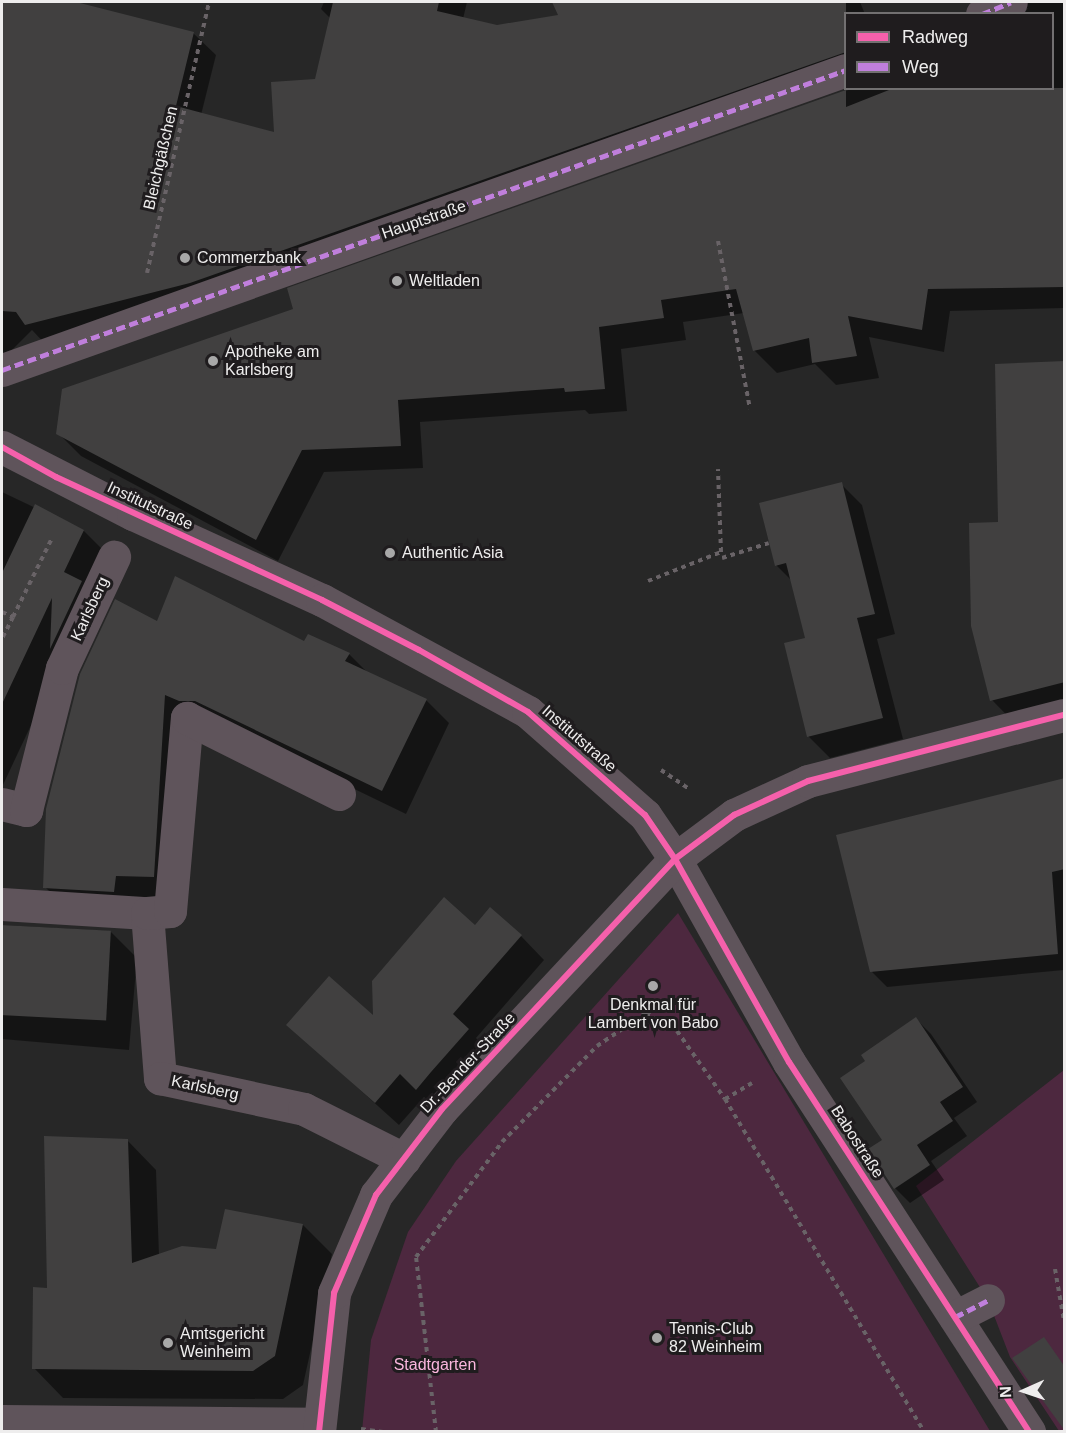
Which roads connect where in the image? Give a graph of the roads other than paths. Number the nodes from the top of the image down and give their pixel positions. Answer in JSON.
{"nodes":[{"id":1,"x":1011,"y":2,"type":"edge"},
{"id":2,"x":987,"y":12,"type":"edge"},
{"id":3,"x":844,"y":71,"type":"edge"},
{"id":4,"x":2,"y":370,"type":"edge"},
{"id":5,"x":2,"y":447,"type":"edge"},
{"id":6,"x":114,"y":557,"type":"dead end"},
{"id":7,"x":1065,"y":715,"type":"edge"},
{"id":8,"x":339,"y":794,"type":"dead end"},
{"id":9,"x":2,"y":804,"type":"edge"},
{"id":10,"x":675,"y":859,"type":"junction"},
{"id":11,"x":2,"y":903,"type":"edge"},
{"id":12,"x":147,"y":913,"type":"junction"},
{"id":13,"x":404,"y":1159,"type":"junction"},
{"id":14,"x":988,"y":1300,"type":"dead end"},
{"id":15,"x":955,"y":1317,"type":"junction"},
{"id":16,"x":2,"y":1421,"type":"edge"},
{"id":17,"x":319,"y":1428,"type":"edge"},
{"id":18,"x":1029,"y":1431,"type":"edge"}],
"edges":[{"from":1,"to":2,"type":"street"},
{"from":3,"to":4,"type":"street","name":"Hauptstraße"},
{"from":5,"to":10,"type":"street","name":"Institutstraße"},
{"from":6,"to":9,"type":"street","name":"Karlsberg"},
{"from":7,"to":10,"type":"street"},
{"from":8,"to":12,"type":"street"},
{"from":10,"to":13,"type":"street","name":"Dr.-Bender-Straße"},
{"from":10,"to":15,"type":"street","name":"Babostraße"},
{"from":11,"to":12,"type":"street"},
{"from":12,"to":13,"type":"street","name":"Karlsberg"},
{"from":13,"to":17,"type":"street","name":"Dr.-Bender-Straße"},
{"from":14,"to":15,"type":"street"},
{"from":15,"to":18,"type":"street","name":"Babostraße"},
{"from":16,"to":17,"type":"street"}]}
